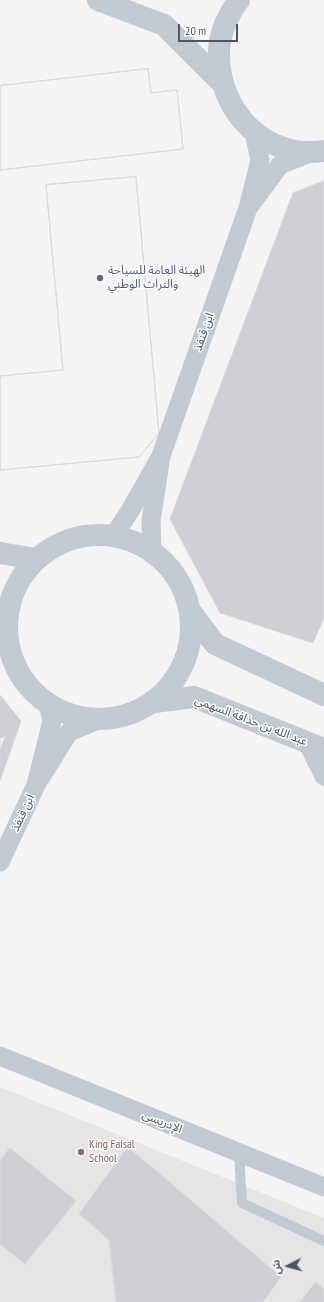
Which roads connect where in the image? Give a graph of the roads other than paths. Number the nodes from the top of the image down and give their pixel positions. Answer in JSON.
{"nodes":[{"id":1,"x":98,"y":0,"type":"edge"},
{"id":2,"x":239,"y":0,"type":"edge"},
{"id":3,"x":222,"y":83,"type":"junction"},
{"id":4,"x":254,"y":132,"type":"junction"},
{"id":5,"x":317,"y":152,"type":"edge"},
{"id":6,"x":248,"y":208,"type":"junction"},
{"id":7,"x":161,"y":456,"type":"junction"},
{"id":8,"x":114,"y":535,"type":"junction"},
{"id":9,"x":152,"y":551,"type":"junction"},
{"id":10,"x":0,"y":553,"type":"edge"},
{"id":11,"x":36,"y":559,"type":"junction"},
{"id":12,"x":190,"y":611,"type":"junction"},
{"id":13,"x":4,"y":632,"type":"edge"},
{"id":14,"x":324,"y":694,"type":"edge"},
{"id":15,"x":154,"y":702,"type":"junction"},
{"id":16,"x":48,"y":704,"type":"junction"},
{"id":17,"x":98,"y":720,"type":"junction"},
{"id":18,"x":316,"y":746,"type":"edge"},
{"id":19,"x":324,"y":776,"type":"edge"},
{"id":20,"x":36,"y":785,"type":"junction"},
{"id":21,"x":0,"y":862,"type":"edge"},
{"id":22,"x":0,"y":1056,"type":"edge"},
{"id":23,"x":239,"y":1153,"type":"junction"},
{"id":24,"x":324,"y":1187,"type":"edge"},
{"id":25,"x":324,"y":1241,"type":"edge"}],
"edges":[{"from":1,"to":3,"type":"street"},
{"from":2,"to":3,"type":"street"},
{"from":3,"to":4,"type":"street"},
{"from":4,"to":5,"type":"street"},
{"from":4,"to":6,"type":"street"},
{"from":5,"to":6,"type":"street"},
{"from":6,"to":7,"type":"street","name":"ابن قنفذ"},
{"from":7,"to":8,"type":"street"},
{"from":7,"to":9,"type":"street"},
{"from":8,"to":9,"type":"street"},
{"from":8,"to":11,"type":"street"},
{"from":9,"to":12,"type":"street"},
{"from":10,"to":11,"type":"street"},
{"from":11,"to":13,"type":"street"},
{"from":12,"to":14,"type":"street"},
{"from":12,"to":15,"type":"street"},
{"from":13,"to":16,"type":"street"},
{"from":15,"to":17,"type":"street"},
{"from":15,"to":18,"type":"street","name":"عبد الله بن حذافة السهمي"},
{"from":16,"to":17,"type":"street"},
{"from":16,"to":20,"type":"street"},
{"from":17,"to":20,"type":"street"},
{"from":18,"to":19,"type":"street"},
{"from":20,"to":21,"type":"street","name":"ابن قنفذ"},
{"from":22,"to":23,"type":"street","name":"الإدريسي"},
{"from":23,"to":24,"type":"street","name":"الإدريسي"},
{"from":23,"to":25,"type":"lane"}]}
